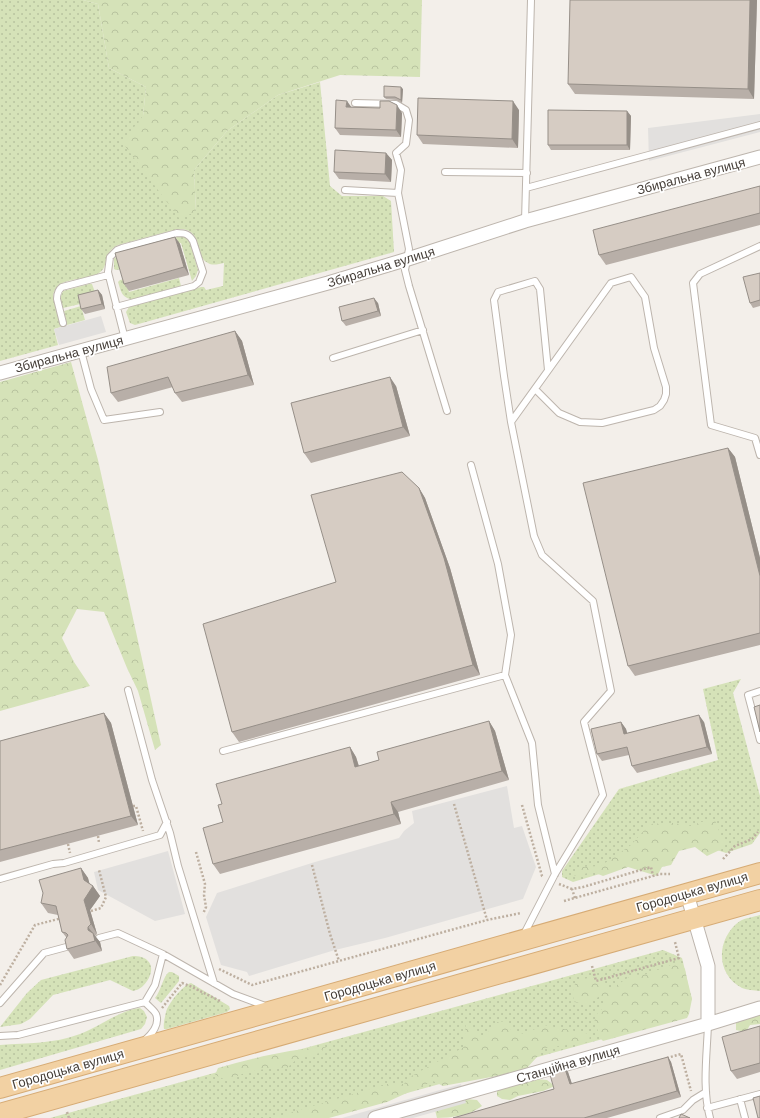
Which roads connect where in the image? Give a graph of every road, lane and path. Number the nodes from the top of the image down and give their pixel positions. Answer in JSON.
{"nodes":[{"id":1,"x":530,"y":0,"type":"edge"},
{"id":2,"x":355,"y":103,"type":"dead end"},
{"id":3,"x":760,"y":125,"type":"edge"},
{"id":4,"x":388,"y":153,"type":"dead end"},
{"id":5,"x":396,"y":153,"type":"junction"},
{"id":6,"x":760,"y":157,"type":"edge"},
{"id":7,"x":445,"y":172,"type":"dead end"},
{"id":8,"x":527,"y":174,"type":"junction"},
{"id":9,"x":526,"y":188,"type":"junction"},
{"id":10,"x":345,"y":190,"type":"dead end"},
{"id":11,"x":398,"y":193,"type":"junction"},
{"id":12,"x":525,"y":221,"type":"junction"},
{"id":13,"x":760,"y":246,"type":"edge"},
{"id":14,"x":408,"y":259,"type":"junction"},
{"id":15,"x":108,"y":275,"type":"junction"},
{"id":16,"x":116,"y":307,"type":"junction"},
{"id":17,"x":63,"y":323,"type":"dead end"},
{"id":18,"x":423,"y":330,"type":"junction"},
{"id":19,"x":125,"y":339,"type":"junction"},
{"id":20,"x":81,"y":351,"type":"junction"},
{"id":21,"x":333,"y":358,"type":"dead end"},
{"id":22,"x":548,"y":370,"type":"junction"},
{"id":23,"x":0,"y":373,"type":"edge"},
{"id":24,"x":535,"y":389,"type":"junction"},
{"id":25,"x":447,"y":411,"type":"dead end"},
{"id":26,"x":160,"y":412,"type":"dead end"},
{"id":27,"x":511,"y":422,"type":"junction"},
{"id":28,"x":760,"y":456,"type":"edge"},
{"id":29,"x":471,"y":465,"type":"dead end"},
{"id":30,"x":505,"y":675,"type":"junction"},
{"id":31,"x":128,"y":690,"type":"dead end"},
{"id":32,"x":760,"y":691,"type":"edge"},
{"id":33,"x":760,"y":740,"type":"edge"},
{"id":34,"x":224,"y":751,"type":"dead end"},
{"id":35,"x":454,"y":804,"type":"dead end"},
{"id":36,"x":167,"y":822,"type":"junction"},
{"id":37,"x":758,"y":832,"type":"dead end"},
{"id":38,"x":68,"y":844,"type":"edge"},
{"id":39,"x":196,"y":852,"type":"dead end"},
{"id":40,"x":71,"y":854,"type":"dead end"},
{"id":41,"x":723,"y":859,"type":"dead end"},
{"id":42,"x":312,"y":865,"type":"dead end"},
{"id":43,"x":99,"y":870,"type":"dead end"},
{"id":44,"x":760,"y":873,"type":"edge"},
{"id":45,"x":555,"y":874,"type":"junction"},
{"id":46,"x":670,"y":874,"type":"dead end"},
{"id":47,"x":653,"y":876,"type":"junction"},
{"id":48,"x":0,"y":878,"type":"edge"},
{"id":49,"x":687,"y":894,"type":"junction"},
{"id":50,"x":575,"y":898,"type":"junction"},
{"id":51,"x":760,"y":900,"type":"edge"},
{"id":52,"x":564,"y":901,"type":"dead end"},
{"id":53,"x":91,"y":911,"type":"dead end"},
{"id":54,"x":521,"y":912,"type":"dead end"},
{"id":55,"x":63,"y":918,"type":"edge"},
{"id":56,"x":201,"y":919,"type":"dead end"},
{"id":57,"x":695,"y":919,"type":"junction"},
{"id":58,"x":487,"y":920,"type":"junction"},
{"id":59,"x":99,"y":938,"type":"dead end"},
{"id":60,"x":521,"y":941,"type":"junction"},
{"id":61,"x":675,"y":942,"type":"dead end"},
{"id":62,"x":70,"y":946,"type":"edge"},
{"id":63,"x":163,"y":954,"type":"junction"},
{"id":64,"x":338,"y":961,"type":"junction"},
{"id":65,"x":592,"y":966,"type":"dead end"},
{"id":66,"x":216,"y":967,"type":"dead end"},
{"id":67,"x":214,"y":983,"type":"junction"},
{"id":68,"x":0,"y":985,"type":"edge"},
{"id":69,"x":220,"y":1001,"type":"dead end"},
{"id":70,"x":145,"y":1002,"type":"junction"},
{"id":71,"x":0,"y":1003,"type":"edge"},
{"id":72,"x":162,"y":1008,"type":"dead end"},
{"id":73,"x":760,"y":1008,"type":"edge"},
{"id":74,"x":277,"y":1010,"type":"junction"},
{"id":75,"x":708,"y":1024,"type":"junction"},
{"id":76,"x":0,"y":1036,"type":"edge"},
{"id":77,"x":125,"y":1053,"type":"junction"},
{"id":78,"x":666,"y":1058,"type":"edge"},
{"id":79,"x":0,"y":1088,"type":"edge"},
{"id":80,"x":706,"y":1092,"type":"junction"},
{"id":81,"x":760,"y":1094,"type":"edge"},
{"id":82,"x":740,"y":1099,"type":"junction"},
{"id":83,"x":693,"y":1100,"type":"junction"},
{"id":84,"x":707,"y":1108,"type":"junction"},
{"id":85,"x":67,"y":1112,"type":"dead end"},
{"id":86,"x":0,"y":1114,"type":"edge"},
{"id":87,"x":69,"y":1118,"type":"edge"},
{"id":88,"x":375,"y":1118,"type":"edge"},
{"id":89,"x":660,"y":1118,"type":"edge"},
{"id":90,"x":710,"y":1118,"type":"edge"},
{"id":91,"x":745,"y":1118,"type":"edge"}],
"edges":[{"from":1,"to":8,"type":"lane"},
{"from":2,"to":5,"type":"lane"},
{"from":3,"to":9,"type":"lane"},
{"from":4,"to":5,"type":"lane"},
{"from":5,"to":11,"type":"lane"},
{"from":6,"to":12,"type":"street","name":"Збиральна вулиця"},
{"from":7,"to":8,"type":"lane"},
{"from":8,"to":9,"type":"lane"},
{"from":9,"to":12,"type":"lane"},
{"from":10,"to":11,"type":"lane"},
{"from":11,"to":14,"type":"lane"},
{"from":12,"to":14,"type":"street","name":"Збиральна вулиця"},
{"from":13,"to":28,"type":"lane"},
{"from":14,"to":18,"type":"lane"},
{"from":14,"to":19,"type":"street","name":"Збиральна вулиця"},
{"from":15,"to":16,"type":"lane"},
{"from":15,"to":16,"type":"lane"},
{"from":15,"to":17,"type":"lane"},
{"from":16,"to":19,"type":"lane"},
{"from":18,"to":21,"type":"lane"},
{"from":18,"to":25,"type":"lane"},
{"from":19,"to":20,"type":"street","name":"Збиральна вулиця"},
{"from":20,"to":23,"type":"street","name":"Збиральна вулиця"},
{"from":20,"to":26,"type":"lane"},
{"from":22,"to":24,"type":"lane"},
{"from":22,"to":24,"type":"lane"},
{"from":22,"to":27,"type":"lane"},
{"from":24,"to":27,"type":"lane"},
{"from":27,"to":45,"type":"lane"},
{"from":29,"to":30,"type":"lane"},
{"from":30,"to":34,"type":"lane"},
{"from":30,"to":45,"type":"lane"},
{"from":31,"to":36,"type":"lane"},
{"from":32,"to":33,"type":"lane"},
{"from":35,"to":58,"type":"path"},
{"from":36,"to":48,"type":"lane"},
{"from":36,"to":67,"type":"lane"},
{"from":37,"to":41,"type":"path"},
{"from":38,"to":40,"type":"path"},
{"from":39,"to":56,"type":"path"},
{"from":42,"to":64,"type":"path"},
{"from":43,"to":53,"type":"path"},
{"from":44,"to":49,"type":"main road","name":"Городоцька вулиця"},
{"from":45,"to":60,"type":"lane"},
{"from":46,"to":47,"type":"path"},
{"from":47,"to":50,"type":"path"},
{"from":47,"to":50,"type":"path"},
{"from":49,"to":57,"type":"street"},
{"from":49,"to":60,"type":"main road","name":"Городоцька вулиця"},
{"from":50,"to":52,"type":"path"},
{"from":51,"to":57,"type":"main road","name":"Городоцька вулиця"},
{"from":54,"to":58,"type":"path"},
{"from":55,"to":68,"type":"path"},
{"from":57,"to":75,"type":"street"},
{"from":57,"to":86,"type":"main road","name":"Городоцька вулиця"},
{"from":58,"to":64,"type":"path"},
{"from":59,"to":63,"type":"lane"},
{"from":60,"to":74,"type":"main road","name":"Городоцька вулиця"},
{"from":61,"to":65,"type":"path"},
{"from":62,"to":71,"type":"lane"},
{"from":63,"to":67,"type":"lane"},
{"from":63,"to":70,"type":"lane"},
{"from":64,"to":66,"type":"path"},
{"from":67,"to":74,"type":"lane"},
{"from":69,"to":72,"type":"path"},
{"from":70,"to":76,"type":"lane"},
{"from":70,"to":77,"type":"lane"},
{"from":73,"to":75,"type":"street","name":"Станційна вулиця"},
{"from":74,"to":77,"type":"main road","name":"Городоцька вулиця"},
{"from":75,"to":80,"type":"lane"},
{"from":75,"to":88,"type":"street","name":"Станційна вулиця"},
{"from":77,"to":79,"type":"main road","name":"Городоцька вулиця"},
{"from":78,"to":83,"type":"path"},
{"from":80,"to":83,"type":"lane"},
{"from":80,"to":84,"type":"lane"},
{"from":81,"to":82,"type":"lane"},
{"from":82,"to":84,"type":"lane"},
{"from":82,"to":91,"type":"lane"},
{"from":83,"to":89,"type":"lane"},
{"from":84,"to":90,"type":"lane"},
{"from":85,"to":87,"type":"path"}]}
